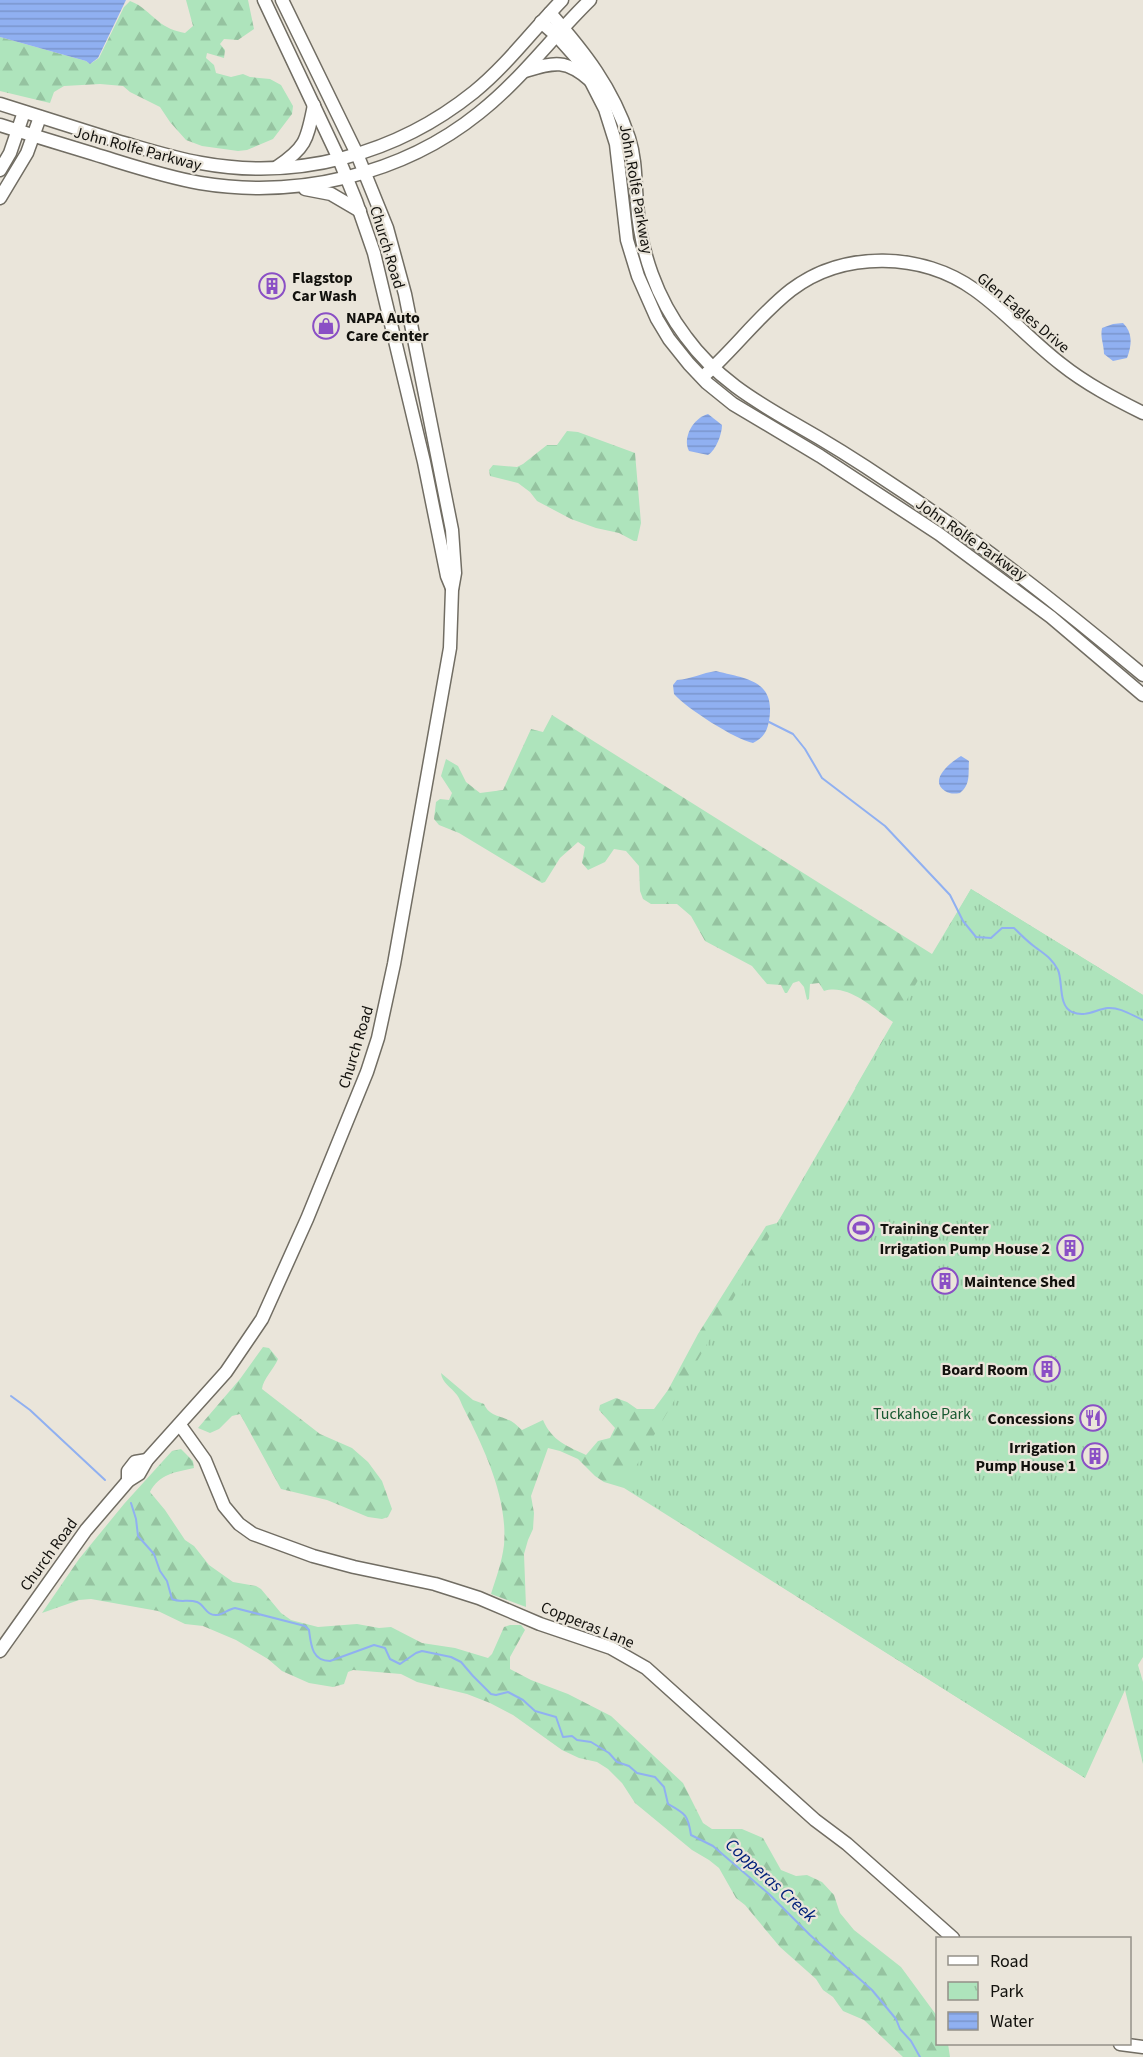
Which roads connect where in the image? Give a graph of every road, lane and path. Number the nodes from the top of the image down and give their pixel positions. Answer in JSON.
{"nodes":[{"id":1,"x":264,"y":0,"type":"edge"},
{"id":2,"x":282,"y":0,"type":"edge"},
{"id":3,"x":562,"y":0,"type":"edge"},
{"id":4,"x":590,"y":0,"type":"edge"},
{"id":5,"x":550,"y":13,"type":"junction"},
{"id":6,"x":541,"y":22,"type":"junction"},
{"id":7,"x":560,"y":32,"type":"junction"},
{"id":8,"x":524,"y":71,"type":"junction"},
{"id":9,"x":591,"y":81,"type":"junction"},
{"id":10,"x":0,"y":104,"type":"edge"},
{"id":11,"x":314,"y":105,"type":"junction"},
{"id":12,"x":24,"y":112,"type":"junction"},
{"id":13,"x":40,"y":117,"type":"junction"},
{"id":14,"x":0,"y":125,"type":"edge"},
{"id":15,"x":17,"y":130,"type":"junction"},
{"id":16,"x":33,"y":135,"type":"junction"},
{"id":17,"x":357,"y":154,"type":"junction"},
{"id":18,"x":339,"y":159,"type":"junction"},
{"id":19,"x":275,"y":168,"type":"junction"},
{"id":20,"x":0,"y":170,"type":"edge"},
{"id":21,"x":365,"y":172,"type":"junction"},
{"id":22,"x":346,"y":177,"type":"junction"},
{"id":23,"x":289,"y":187,"type":"junction"},
{"id":24,"x":0,"y":198,"type":"edge"},
{"id":25,"x":360,"y":211,"type":"junction"},
{"id":26,"x":712,"y":368,"type":"junction"},
{"id":27,"x":702,"y":378,"type":"junction"},
{"id":28,"x":1143,"y":413,"type":"edge"},
{"id":29,"x":452,"y":590,"type":"junction"},
{"id":30,"x":1143,"y":675,"type":"edge"},
{"id":31,"x":1143,"y":695,"type":"edge"},
{"id":32,"x":180,"y":1425,"type":"junction"},
{"id":33,"x":0,"y":1651,"type":"edge"},
{"id":34,"x":951,"y":1937,"type":"edge"}],
"edges":[{"from":1,"to":11,"type":"main road","name":"Church Road"},
{"from":2,"to":17,"type":"main road","name":"Church Road"},
{"from":3,"to":5,"type":"main road","name":"John Rolfe Parkway"},
{"from":4,"to":7,"type":"main road"},
{"from":5,"to":6,"type":"main road","name":"John Rolfe Parkway"},
{"from":5,"to":7,"type":"main road"},
{"from":6,"to":7,"type":"main road"},
{"from":6,"to":17,"type":"main road","name":"John Rolfe Parkway"},
{"from":7,"to":8,"type":"main road","name":"John Rolfe Parkway"},
{"from":7,"to":9,"type":"main road","name":"John Rolfe Parkway"},
{"from":7,"to":26,"type":"main road","name":"John Rolfe Parkway"},
{"from":8,"to":9,"type":"main road"},
{"from":8,"to":21,"type":"main road","name":"John Rolfe Parkway"},
{"from":9,"to":27,"type":"main road","name":"John Rolfe Parkway"},
{"from":10,"to":12,"type":"main road","name":"John Rolfe Parkway"},
{"from":11,"to":18,"type":"main road","name":"Church Road"},
{"from":11,"to":19,"type":"main road"},
{"from":12,"to":13,"type":"main road","name":"John Rolfe Parkway"},
{"from":12,"to":15,"type":"main road"},
{"from":13,"to":16,"type":"main road"},
{"from":13,"to":19,"type":"main road","name":"John Rolfe Parkway"},
{"from":14,"to":15,"type":"main road","name":"John Rolfe Parkway"},
{"from":15,"to":16,"type":"main road","name":"John Rolfe Parkway"},
{"from":15,"to":20,"type":"main road"},
{"from":16,"to":23,"type":"main road","name":"John Rolfe Parkway"},
{"from":16,"to":24,"type":"main road"},
{"from":17,"to":18,"type":"main road","name":"John Rolfe Parkway"},
{"from":17,"to":21,"type":"main road","name":"Church Road"},
{"from":18,"to":19,"type":"main road","name":"John Rolfe Parkway"},
{"from":18,"to":22,"type":"main road","name":"Church Road"},
{"from":21,"to":22,"type":"main road","name":"John Rolfe Parkway"},
{"from":21,"to":29,"type":"main road","name":"Church Road"},
{"from":22,"to":23,"type":"main road","name":"John Rolfe Parkway"},
{"from":22,"to":25,"type":"main road","name":"Church Road"},
{"from":23,"to":25,"type":"main road"},
{"from":25,"to":29,"type":"main road","name":"Church Road"},
{"from":26,"to":27,"type":"main road","name":"Glen Eagles Drive"},
{"from":26,"to":28,"type":"main road","name":"Glen Eagles Drive"},
{"from":26,"to":30,"type":"main road","name":"John Rolfe Parkway"},
{"from":27,"to":31,"type":"main road","name":"John Rolfe Parkway"},
{"from":29,"to":32,"type":"main road","name":"Church Road"},
{"from":32,"to":33,"type":"main road","name":"Church Road"},
{"from":32,"to":34,"type":"main road","name":"Copperas Lane"}]}
